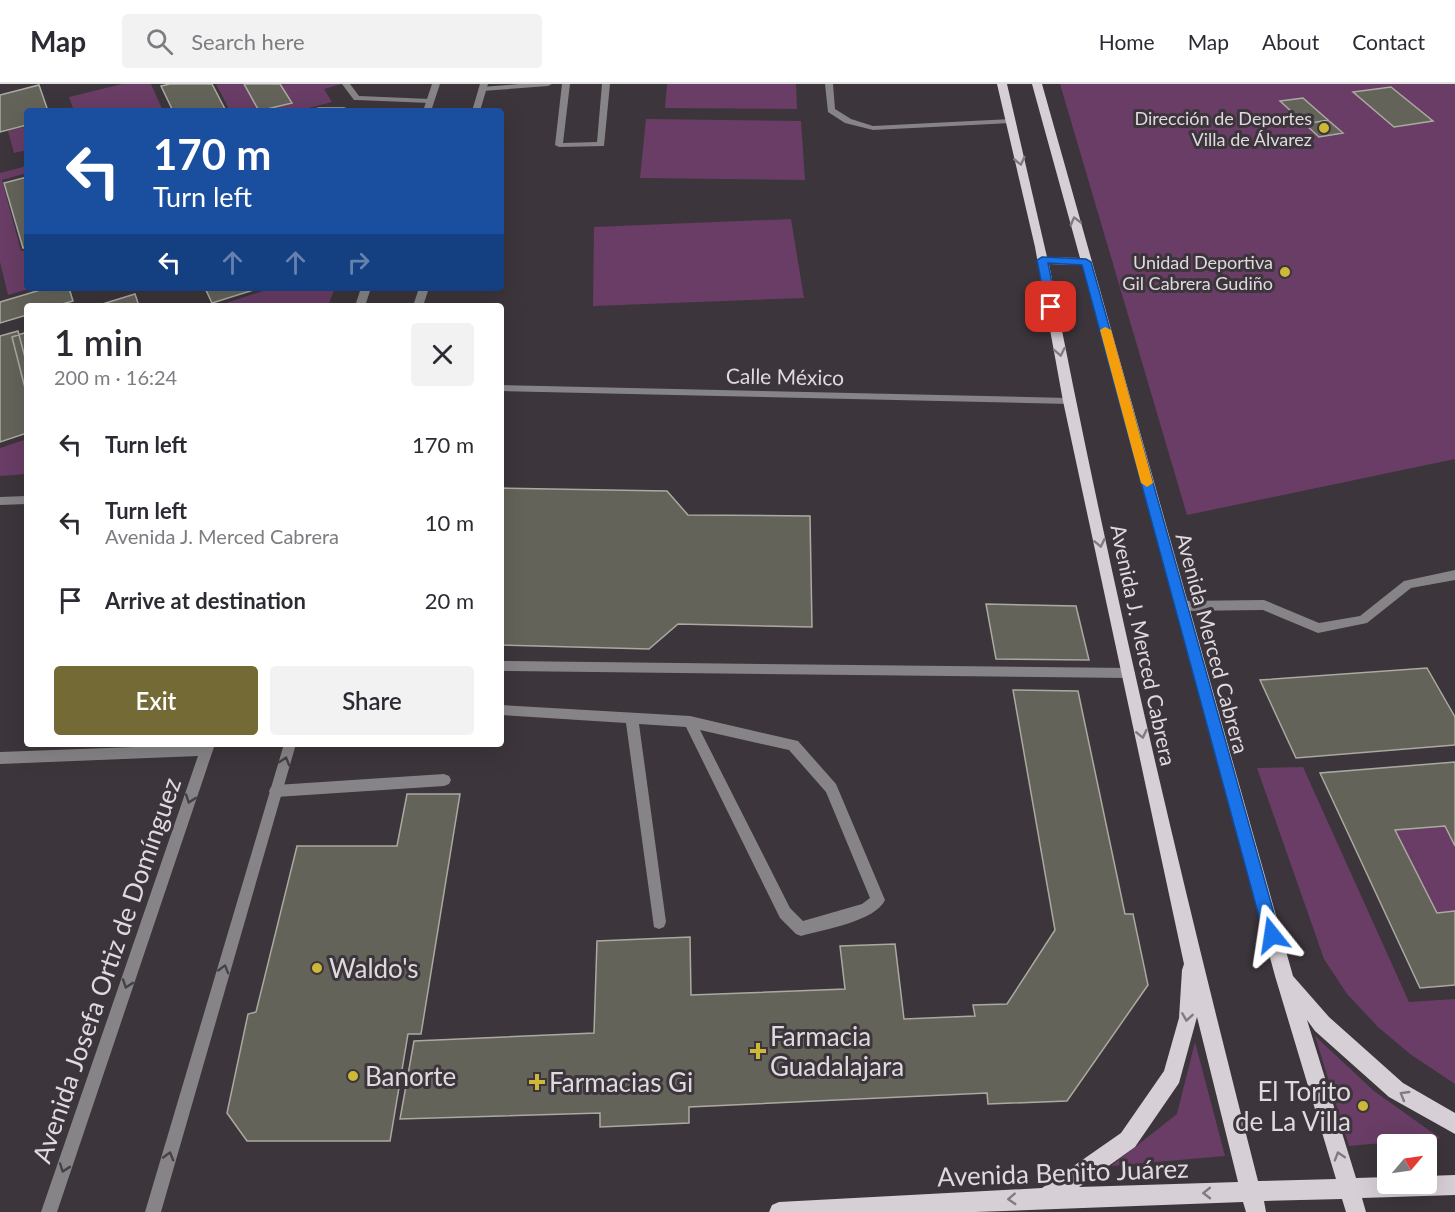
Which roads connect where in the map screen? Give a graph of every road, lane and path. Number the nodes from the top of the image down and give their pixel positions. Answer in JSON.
{"nodes":[{"id":1,"x":346,"y":84,"type":"edge"},
{"id":2,"x":436,"y":84,"type":"edge"},
{"id":3,"x":548,"y":84,"type":"edge"},
{"id":4,"x":566,"y":84,"type":"edge"},
{"id":5,"x":606,"y":84,"type":"edge"},
{"id":6,"x":829,"y":84,"type":"edge"},
{"id":7,"x":1002,"y":84,"type":"edge"},
{"id":8,"x":1037,"y":84,"type":"edge"},
{"id":9,"x":483,"y":87,"type":"edge"},
{"id":10,"x":430,"y":101,"type":"junction"},
{"id":11,"x":428,"y":108,"type":"edge"},
{"id":12,"x":477,"y":108,"type":"edge"},
{"id":13,"x":1011,"y":121,"type":"junction"},
{"id":14,"x":1042,"y":260,"type":"junction"},
{"id":15,"x":1086,"y":262,"type":"junction"},
{"id":16,"x":504,"y":388,"type":"edge"},
{"id":17,"x":1069,"y":400,"type":"junction"},
{"id":18,"x":24,"y":500,"type":"edge"},
{"id":19,"x":0,"y":501,"type":"edge"},
{"id":20,"x":1455,"y":575,"type":"edge"},
{"id":21,"x":1181,"y":606,"type":"junction"},
{"id":22,"x":504,"y":666,"type":"edge"},
{"id":23,"x":1129,"y":673,"type":"junction"},
{"id":24,"x":504,"y":710,"type":"edge"},
{"id":25,"x":632,"y":718,"type":"junction"},
{"id":26,"x":690,"y":722,"type":"junction"},
{"id":27,"x":208,"y":747,"type":"edge"},
{"id":28,"x":289,"y":747,"type":"edge"},
{"id":29,"x":0,"y":758,"type":"edge"},
{"id":30,"x":444,"y":780,"type":"dead end"},
{"id":31,"x":276,"y":791,"type":"junction"},
{"id":32,"x":659,"y":922,"type":"dead end"},
{"id":33,"x":1192,"y":958,"type":"junction"},
{"id":34,"x":1284,"y":976,"type":"junction"},
{"id":35,"x":1455,"y":1124,"type":"edge"},
{"id":36,"x":1455,"y":1185,"type":"edge"},
{"id":37,"x":1350,"y":1190,"type":"junction"},
{"id":38,"x":1045,"y":1198,"type":"junction"},
{"id":39,"x":1254,"y":1202,"type":"edge"},
{"id":40,"x":49,"y":1212,"type":"edge"},
{"id":41,"x":153,"y":1212,"type":"edge"},
{"id":42,"x":779,"y":1212,"type":"edge"},
{"id":43,"x":1356,"y":1212,"type":"edge"}],
"edges":[{"from":1,"to":10,"type":"street"},
{"from":2,"to":10,"type":"street"},
{"from":3,"to":9,"type":"street"},
{"from":4,"to":5,"type":"street"},
{"from":6,"to":13,"type":"street"},
{"from":7,"to":13,"type":"main road","name":"Avenida J. Merced Cabrera"},
{"from":15,"to":8,"type":"main road","name":"Avenida Merced Cabrera","one_way":true},
{"from":9,"to":12,"type":"street"},
{"from":10,"to":11,"type":"street"},
{"from":13,"to":14,"type":"main road","name":"Avenida J. Merced Cabrera","one_way":true},
{"from":14,"to":15,"type":"main road"},
{"from":14,"to":17,"type":"main road","name":"Avenida J. Merced Cabrera","one_way":true},
{"from":15,"to":21,"type":"main road","name":"Avenida Merced Cabrera"},
{"from":16,"to":17,"type":"street","name":"Calle México"},
{"from":17,"to":23,"type":"main road","name":"Avenida J. Merced Cabrera","one_way":true},
{"from":18,"to":19,"type":"street"},
{"from":20,"to":21,"type":"street"},
{"from":21,"to":34,"type":"main road","name":"Avenida Merced Cabrera"},
{"from":22,"to":23,"type":"street"},
{"from":23,"to":33,"type":"main road","name":"Avenida J. Merced Cabrera","one_way":true},
{"from":24,"to":25,"type":"street"},
{"from":25,"to":26,"type":"street"},
{"from":25,"to":32,"type":"street"},
{"from":26,"to":26,"type":"street"},
{"from":27,"to":29,"type":"street"},
{"from":27,"to":40,"type":"street","name":"Avenida Josefa Ortiz de Domínguez","one_way":true},
{"from":31,"to":28,"type":"street","one_way":true},
{"from":30,"to":31,"type":"street"},
{"from":41,"to":31,"type":"street","one_way":true},
{"from":33,"to":38,"type":"main road","one_way":true},
{"from":33,"to":39,"type":"main road","name":"Avenida J. Merced Cabrera"},
{"from":35,"to":34,"type":"main road","one_way":true},
{"from":37,"to":34,"type":"main road","name":"Avenida Merced Cabrera","one_way":true},
{"from":36,"to":37,"type":"main road","name":"Avenida Benito Juárez"},
{"from":37,"to":39,"type":"main road","name":"Avenida Benito Juárez"},
{"from":37,"to":43,"type":"main road","name":"Avenida Merced Cabrera"},
{"from":39,"to":38,"type":"main road","name":"Avenida Benito Juárez","one_way":true},
{"from":38,"to":42,"type":"main road","name":"Avenida Benito Juárez","one_way":true}]}
